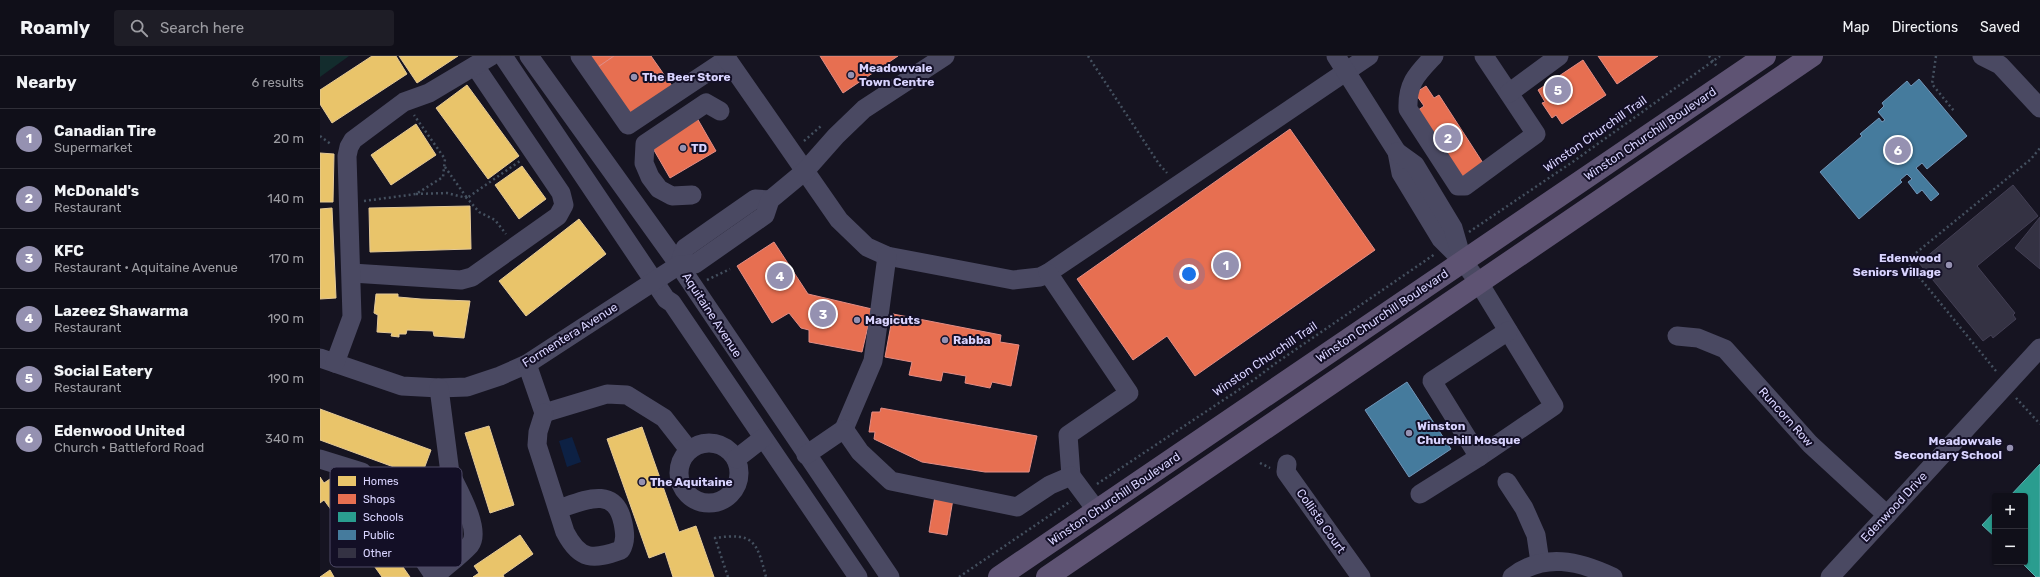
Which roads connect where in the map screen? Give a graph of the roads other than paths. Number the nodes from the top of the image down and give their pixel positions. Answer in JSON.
{"nodes":[{"id":1,"x":503,"y":56,"type":"edge"},
{"id":2,"x":529,"y":56,"type":"edge"},
{"id":3,"x":580,"y":56,"type":"edge"},
{"id":4,"x":945,"y":56,"type":"edge"},
{"id":5,"x":1369,"y":56,"type":"edge"},
{"id":6,"x":1434,"y":56,"type":"edge"},
{"id":7,"x":1484,"y":56,"type":"edge"},
{"id":8,"x":1559,"y":56,"type":"edge"},
{"id":9,"x":1765,"y":56,"type":"edge"},
{"id":10,"x":1812,"y":56,"type":"edge"},
{"id":11,"x":1982,"y":56,"type":"edge"},
{"id":12,"x":726,"y":58,"type":"edge"},
{"id":13,"x":2003,"y":59,"type":"edge"},
{"id":14,"x":483,"y":61,"type":"edge"},
{"id":15,"x":1341,"y":64,"type":"edge"},
{"id":16,"x":1509,"y":93,"type":"junction"},
{"id":17,"x":2040,"y":108,"type":"edge"},
{"id":18,"x":720,"y":111,"type":"dead end"},
{"id":19,"x":805,"y":171,"type":"junction"},
{"id":20,"x":692,"y":195,"type":"dead end"},
{"id":21,"x":887,"y":256,"type":"junction"},
{"id":22,"x":1463,"y":261,"type":"junction"},
{"id":23,"x":679,"y":265,"type":"junction"},
{"id":24,"x":352,"y":273,"type":"junction"},
{"id":25,"x":1048,"y":273,"type":"junction"},
{"id":26,"x":654,"y":281,"type":"junction"},
{"id":27,"x":1479,"y":283,"type":"junction"},
{"id":28,"x":1508,"y":331,"type":"junction"},
{"id":29,"x":1677,"y":336,"type":"dead end"},
{"id":30,"x":2040,"y":348,"type":"edge"},
{"id":31,"x":328,"y":360,"type":"edge"},
{"id":32,"x":527,"y":364,"type":"junction"},
{"id":33,"x":439,"y":388,"type":"junction"},
{"id":34,"x":544,"y":413,"type":"junction"},
{"id":35,"x":844,"y":429,"type":"junction"},
{"id":36,"x":763,"y":438,"type":"junction"},
{"id":37,"x":689,"y":450,"type":"junction"},
{"id":38,"x":806,"y":455,"type":"junction"},
{"id":39,"x":1479,"y":457,"type":"junction"},
{"id":40,"x":320,"y":459,"type":"edge"},
{"id":41,"x":736,"y":459,"type":"junction"},
{"id":42,"x":346,"y":467,"type":"edge"},
{"id":43,"x":449,"y":467,"type":"edge"},
{"id":44,"x":1280,"y":467,"type":"road end"},
{"id":45,"x":1071,"y":476,"type":"junction"},
{"id":46,"x":1508,"y":482,"type":"dead end"},
{"id":47,"x":1420,"y":494,"type":"dead end"},
{"id":48,"x":462,"y":499,"type":"edge"},
{"id":49,"x":559,"y":509,"type":"dead end"},
{"id":50,"x":1097,"y":511,"type":"junction"},
{"id":51,"x":1887,"y":515,"type":"junction"},
{"id":52,"x":462,"y":552,"type":"edge"},
{"id":53,"x":1540,"y":562,"type":"junction"},
{"id":54,"x":429,"y":567,"type":"edge"},
{"id":55,"x":445,"y":567,"type":"edge"},
{"id":56,"x":435,"y":576,"type":"edge"},
{"id":57,"x":858,"y":577,"type":"edge"},
{"id":58,"x":890,"y":577,"type":"edge"},
{"id":59,"x":999,"y":577,"type":"edge"},
{"id":60,"x":1047,"y":577,"type":"edge"},
{"id":61,"x":1361,"y":577,"type":"edge"},
{"id":62,"x":1512,"y":577,"type":"edge"},
{"id":63,"x":1613,"y":577,"type":"edge"},
{"id":64,"x":1830,"y":577,"type":"edge"}],
"edges":[{"from":1,"to":26,"type":"street"},
{"from":2,"to":23,"type":"street","name":"Aquitaine Avenue"},
{"from":3,"to":12,"type":"street"},
{"from":4,"to":19,"type":"street"},
{"from":5,"to":15,"type":"street"},
{"from":6,"to":16,"type":"street"},
{"from":7,"to":16,"type":"street"},
{"from":8,"to":16,"type":"street"},
{"from":9,"to":22,"type":"main road","name":"Winston Churchill Boulevard"},
{"from":10,"to":27,"type":"main road"},
{"from":11,"to":13,"type":"street"},
{"from":12,"to":19,"type":"street"},
{"from":13,"to":17,"type":"street"},
{"from":14,"to":24,"type":"street"},
{"from":14,"to":24,"type":"street"},
{"from":15,"to":22,"type":"street"},
{"from":15,"to":25,"type":"street"},
{"from":18,"to":20,"type":"street"},
{"from":19,"to":21,"type":"street"},
{"from":19,"to":23,"type":"street"},
{"from":21,"to":25,"type":"street"},
{"from":21,"to":35,"type":"street"},
{"from":22,"to":27,"type":"street"},
{"from":22,"to":50,"type":"main road","name":"Winston Churchill Boulevard"},
{"from":23,"to":26,"type":"street","name":"Formentera Avenue"},
{"from":23,"to":38,"type":"street","name":"Aquitaine Avenue"},
{"from":24,"to":31,"type":"street"},
{"from":25,"to":45,"type":"street"},
{"from":26,"to":32,"type":"street","name":"Formentera Avenue"},
{"from":26,"to":36,"type":"street"},
{"from":27,"to":28,"type":"street"},
{"from":27,"to":60,"type":"main road"},
{"from":28,"to":39,"type":"street"},
{"from":28,"to":39,"type":"street"},
{"from":29,"to":51,"type":"street","name":"Runcorn Row"},
{"from":30,"to":51,"type":"street","name":"Edenwood Drive"},
{"from":31,"to":33,"type":"street","name":"Formentera Avenue"},
{"from":32,"to":33,"type":"street","name":"Formentera Avenue"},
{"from":32,"to":34,"type":"street"},
{"from":33,"to":43,"type":"street"},
{"from":34,"to":37,"type":"street"},
{"from":34,"to":49,"type":"street"},
{"from":35,"to":38,"type":"street"},
{"from":35,"to":45,"type":"street"},
{"from":36,"to":41,"type":"street"},
{"from":36,"to":57,"type":"street"},
{"from":37,"to":41,"type":"street"},
{"from":37,"to":41,"type":"street"},
{"from":38,"to":58,"type":"street","name":"Aquitaine Avenue"},
{"from":39,"to":47,"type":"street"},
{"from":40,"to":42,"type":"street"},
{"from":44,"to":61,"type":"street","name":"Collista Court"},
{"from":45,"to":50,"type":"street"},
{"from":46,"to":53,"type":"street"},
{"from":48,"to":52,"type":"street"},
{"from":50,"to":59,"type":"main road","name":"Winston Churchill Boulevard"},
{"from":51,"to":64,"type":"street","name":"Edenwood Drive"},
{"from":53,"to":62,"type":"street"},
{"from":53,"to":63,"type":"street"},
{"from":54,"to":56,"type":"street"},
{"from":55,"to":56,"type":"street"}]}
